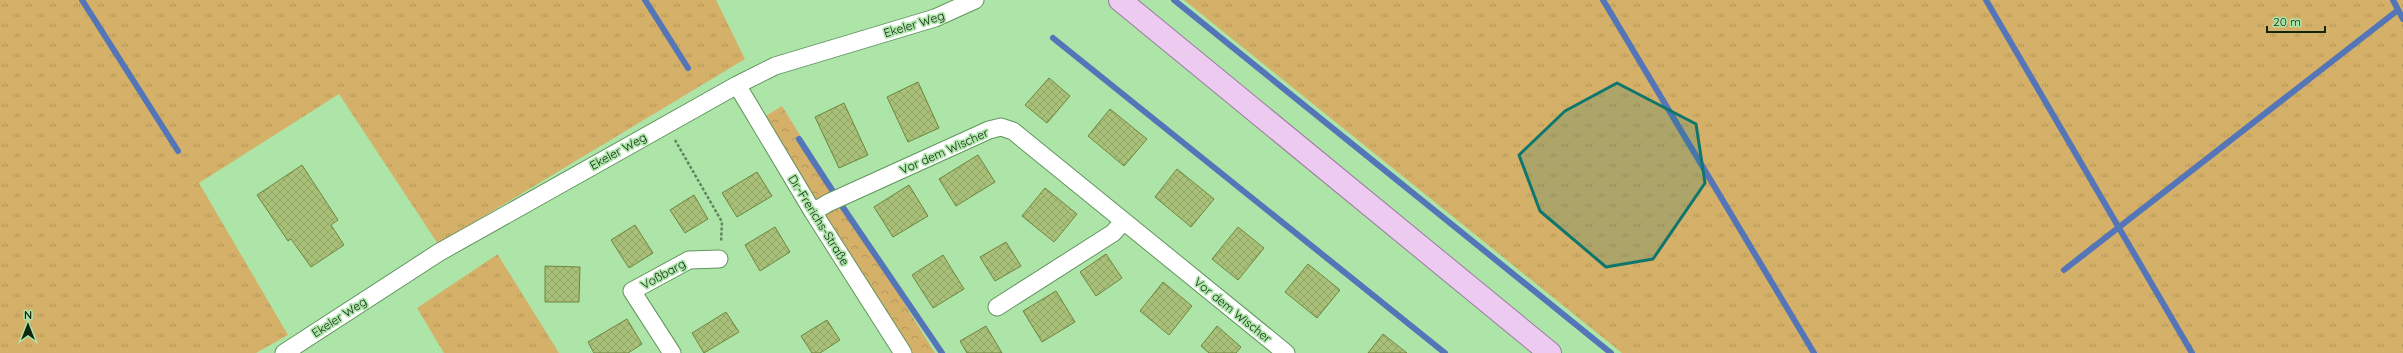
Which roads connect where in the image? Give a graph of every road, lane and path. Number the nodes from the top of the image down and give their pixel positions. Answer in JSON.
{"nodes":[{"id":1,"x":975,"y":0,"type":"edge"},
{"id":2,"x":1120,"y":0,"type":"edge"},
{"id":3,"x":737,"y":85,"type":"junction"},
{"id":4,"x":675,"y":140,"type":"dead end"},
{"id":5,"x":813,"y":212,"type":"junction"},
{"id":6,"x":1124,"y":222,"type":"junction"},
{"id":7,"x":720,"y":259,"type":"joint"},
{"id":8,"x":997,"y":306,"type":"dead end"},
{"id":9,"x":284,"y":353,"type":"edge"},
{"id":10,"x":672,"y":353,"type":"edge"},
{"id":11,"x":902,"y":353,"type":"edge"},
{"id":12,"x":1286,"y":353,"type":"edge"},
{"id":13,"x":1550,"y":353,"type":"edge"}],
"edges":[{"from":1,"to":3,"type":"street","name":"Ekeler Weg"},
{"from":2,"to":13,"type":"main road"},
{"from":3,"to":5,"type":"street","name":"Dr.-Frerichs-Straße"},
{"from":3,"to":9,"type":"street","name":"Ekeler Weg"},
{"from":4,"to":7,"type":"path"},
{"from":5,"to":6,"type":"street","name":"Vor dem Wischer"},
{"from":5,"to":11,"type":"street","name":"Dr.-Frerichs-Straße"},
{"from":6,"to":8,"type":"street"},
{"from":6,"to":12,"type":"street","name":"Vor dem Wischer"},
{"from":7,"to":10,"type":"street","name":"Voßbarg"}]}
